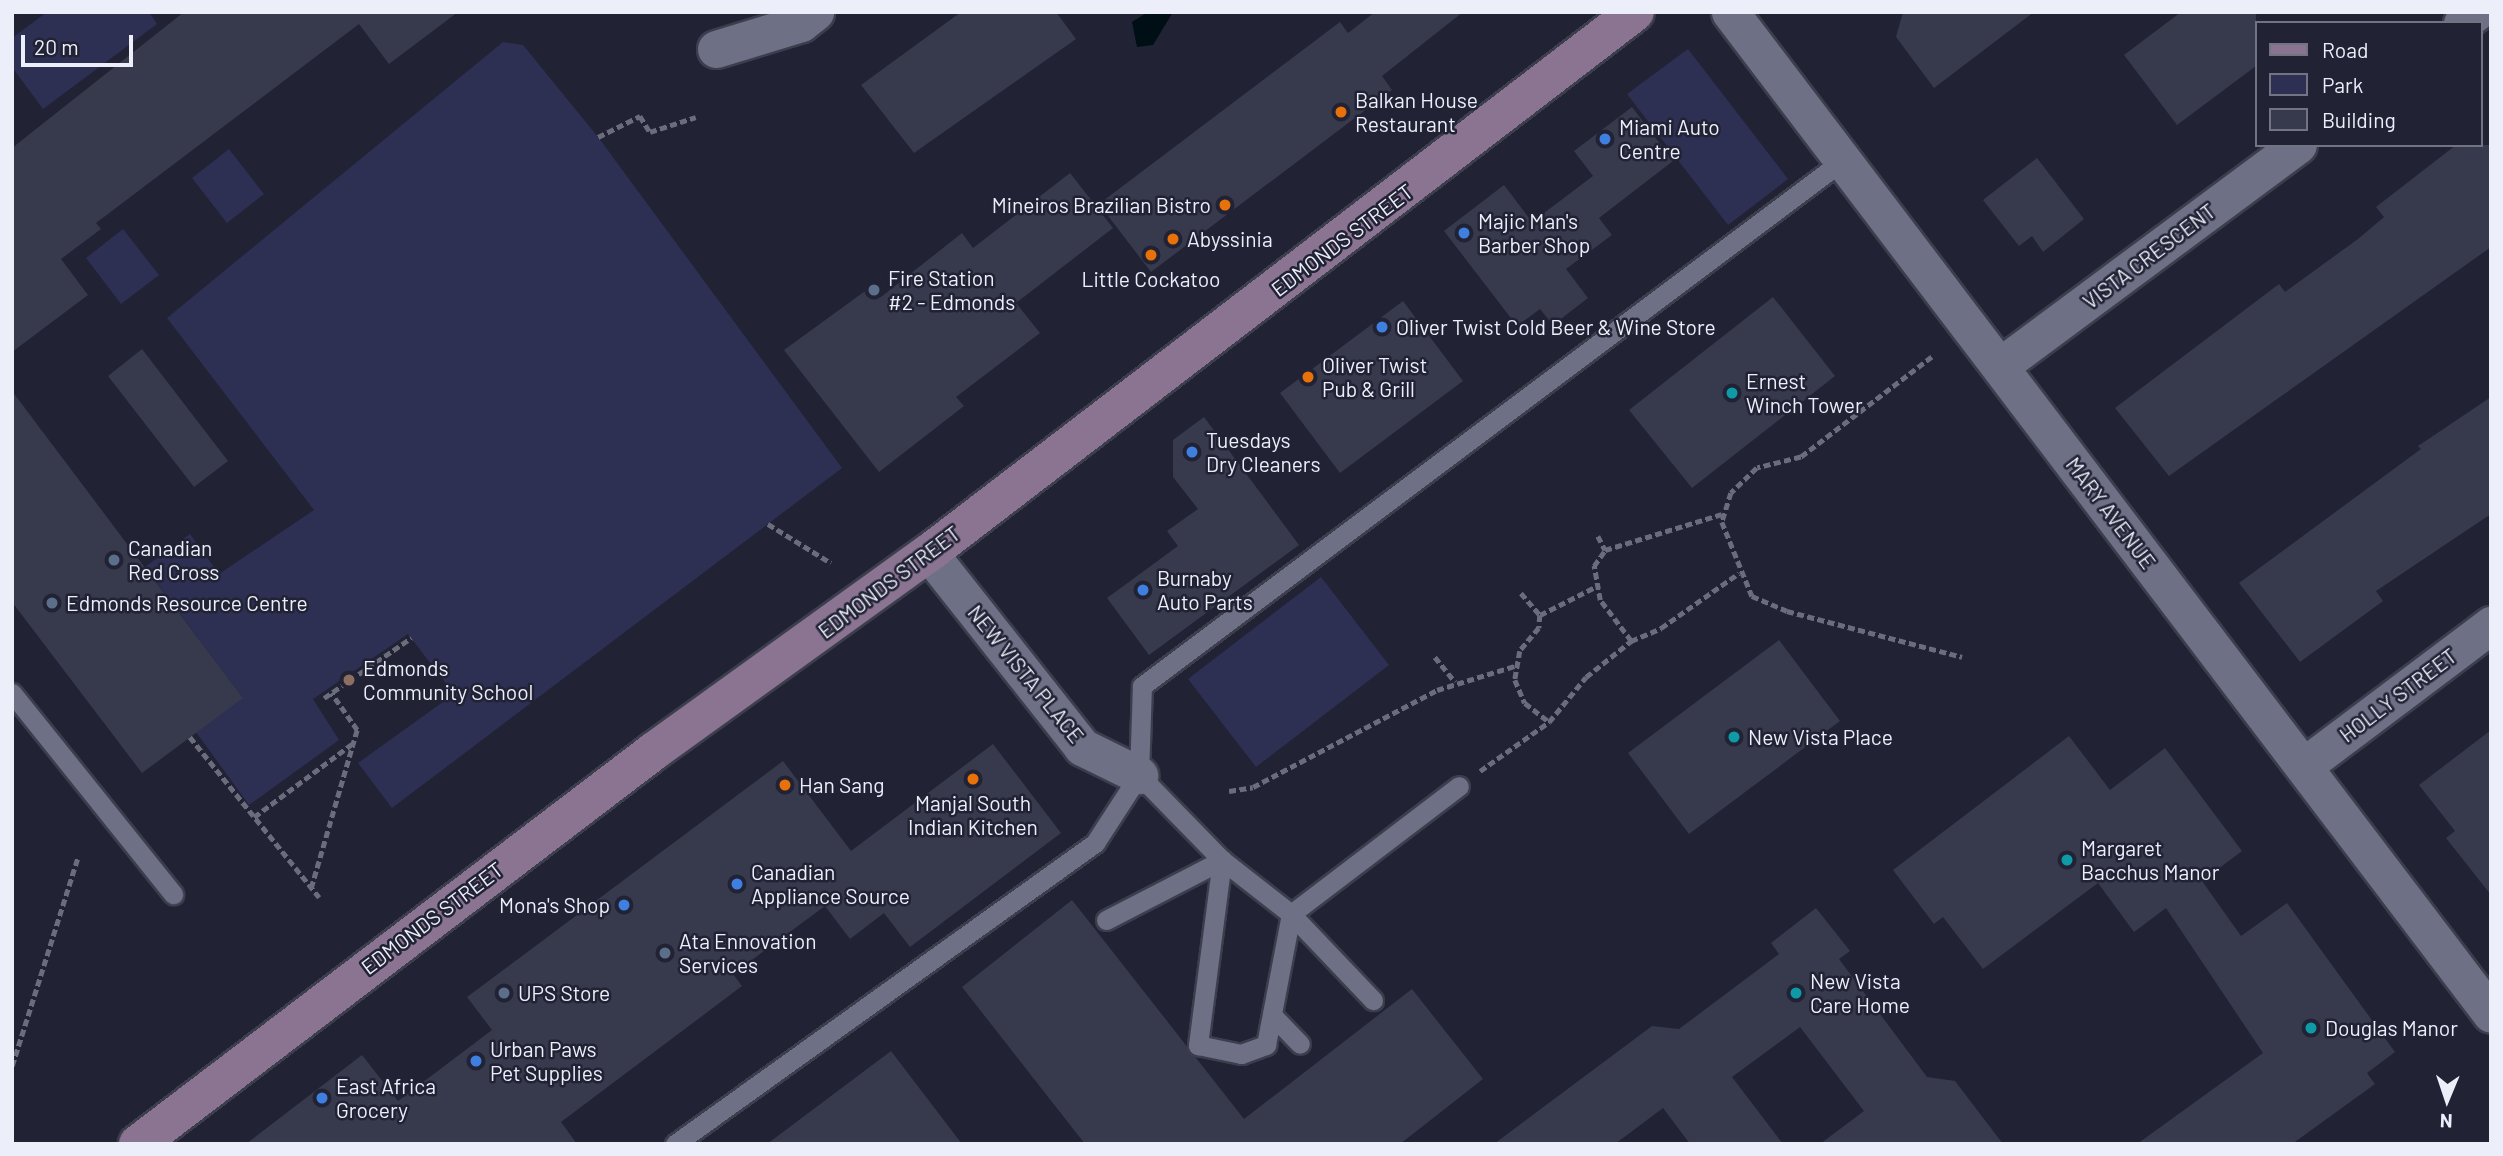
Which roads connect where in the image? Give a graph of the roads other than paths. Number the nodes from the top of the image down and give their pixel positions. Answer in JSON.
{"nodes":[{"id":1,"x":816,"y":12,"type":"edge"},
{"id":2,"x":1635,"y":12,"type":"edge"},
{"id":3,"x":1730,"y":12,"type":"edge"},
{"id":4,"x":716,"y":49,"type":"dead end"},
{"id":5,"x":2295,"y":147,"type":"edge"},
{"id":6,"x":1842,"y":161,"type":"junction"},
{"id":7,"x":2000,"y":366,"type":"junction"},
{"id":8,"x":929,"y":552,"type":"junction"},
{"id":9,"x":2491,"y":625,"type":"edge"},
{"id":10,"x":12,"y":693,"type":"edge"},
{"id":11,"x":2305,"y":765,"type":"junction"},
{"id":12,"x":1139,"y":775,"type":"junction"},
{"id":13,"x":1459,"y":786,"type":"road end"},
{"id":14,"x":1222,"y":860,"type":"junction"},
{"id":15,"x":173,"y":894,"type":"dead end"},
{"id":16,"x":1291,"y":914,"type":"junction"},
{"id":17,"x":1106,"y":920,"type":"dead end"},
{"id":18,"x":1373,"y":1000,"type":"dead end"},
{"id":19,"x":2491,"y":1014,"type":"edge"},
{"id":20,"x":1272,"y":1015,"type":"junction"},
{"id":21,"x":1300,"y":1044,"type":"dead end"},
{"id":22,"x":138,"y":1144,"type":"edge"},
{"id":23,"x":675,"y":1144,"type":"edge"}],
"edges":[{"from":1,"to":4,"type":"street"},
{"from":2,"to":8,"type":"street","name":"EDMONDS STREET"},
{"from":3,"to":6,"type":"street","name":"MARY AVENUE"},
{"from":5,"to":7,"type":"street","name":"VISTA CRESCENT"},
{"from":6,"to":7,"type":"street","name":"MARY AVENUE"},
{"from":6,"to":12,"type":"lane"},
{"from":7,"to":11,"type":"street","name":"MARY AVENUE"},
{"from":8,"to":12,"type":"street","name":"NEW VISTA PLACE"},
{"from":8,"to":22,"type":"street","name":"EDMONDS STREET"},
{"from":9,"to":11,"type":"street","name":"HOLLY STREET"},
{"from":10,"to":15,"type":"lane"},
{"from":11,"to":19,"type":"street","name":"MARY AVENUE"},
{"from":12,"to":14,"type":"lane"},
{"from":12,"to":23,"type":"lane"},
{"from":13,"to":16,"type":"lane"},
{"from":14,"to":16,"type":"lane"},
{"from":14,"to":17,"type":"lane"},
{"from":14,"to":20,"type":"lane"},
{"from":16,"to":18,"type":"lane"},
{"from":16,"to":20,"type":"lane"},
{"from":20,"to":21,"type":"lane"}]}
